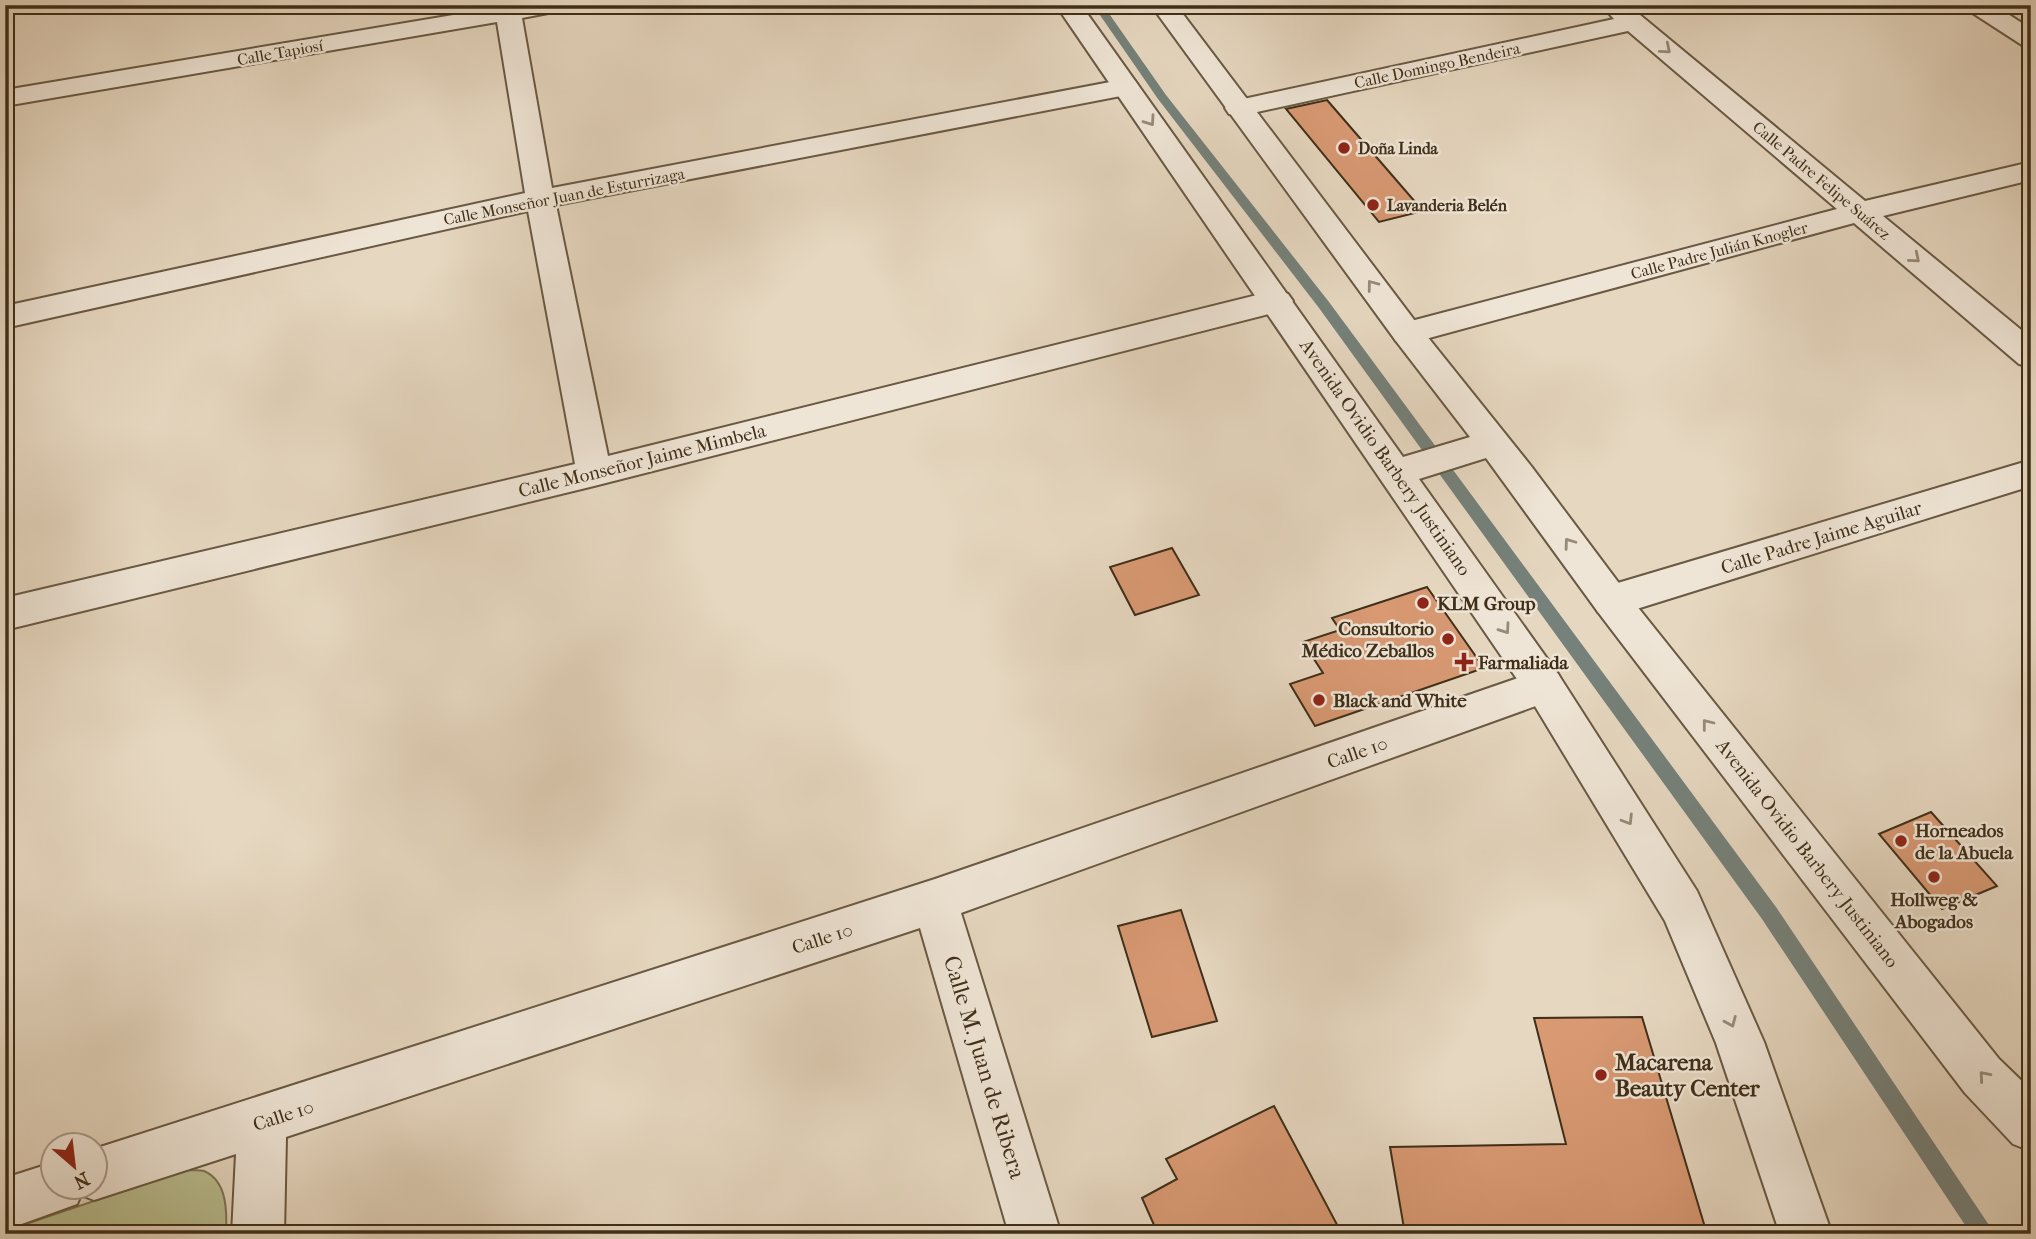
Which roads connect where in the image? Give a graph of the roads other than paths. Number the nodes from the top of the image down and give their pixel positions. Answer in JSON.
{"nodes":[{"id":1,"x":555,"y":5,"type":"edge"},
{"id":2,"x":1068,"y":5,"type":"edge"},
{"id":3,"x":1163,"y":5,"type":"edge"},
{"id":4,"x":1978,"y":5,"type":"edge"},
{"id":5,"x":508,"y":9,"type":"edge"},
{"id":6,"x":1624,"y":14,"type":"edge"},
{"id":7,"x":2031,"y":40,"type":"edge"},
{"id":8,"x":1126,"y":87,"type":"junction"},
{"id":9,"x":5,"y":98,"type":"edge"},
{"id":10,"x":1239,"y":108,"type":"junction"},
{"id":11,"x":2031,"y":171,"type":"edge"},
{"id":12,"x":540,"y":199,"type":"junction"},
{"id":13,"x":1860,"y":212,"type":"junction"},
{"id":14,"x":1277,"y":301,"type":"junction"},
{"id":15,"x":5,"y":317,"type":"edge"},
{"id":16,"x":1407,"y":333,"type":"junction"},
{"id":17,"x":2031,"y":356,"type":"edge"},
{"id":18,"x":1487,"y":445,"type":"junction"},
{"id":19,"x":1402,"y":469,"type":"junction"},
{"id":20,"x":2031,"y":472,"type":"edge"},
{"id":21,"x":594,"y":473,"type":"junction"},
{"id":22,"x":1611,"y":601,"type":"junction"},
{"id":23,"x":5,"y":614,"type":"edge"},
{"id":24,"x":1544,"y":686,"type":"junction"},
{"id":25,"x":935,"y":901,"type":"junction"},
{"id":26,"x":262,"y":1121,"type":"junction"},
{"id":27,"x":2031,"y":1126,"type":"edge"},
{"id":28,"x":108,"y":1170,"type":"edge"},
{"id":29,"x":38,"y":1193,"type":"edge"},
{"id":30,"x":5,"y":1204,"type":"edge"},
{"id":31,"x":258,"y":1234,"type":"edge"},
{"id":32,"x":1035,"y":1234,"type":"edge"},
{"id":33,"x":1806,"y":1234,"type":"edge"}],
"edges":[{"from":1,"to":5,"type":"street","name":"Calle Tapiosí"},
{"from":2,"to":8,"type":"street","name":"Avenida Ovidio Barbery Justiniano"},
{"from":3,"to":10,"type":"street","name":"Avenida Ovidio Barbery Justiniano"},
{"from":4,"to":7,"type":"street"},
{"from":5,"to":9,"type":"street","name":"Calle Tapiosí"},
{"from":5,"to":12,"type":"street"},
{"from":6,"to":10,"type":"street","name":"Calle Domingo Bendeira"},
{"from":6,"to":13,"type":"street","name":"Calle Padre Felipe Suárez","one_way":true},
{"from":8,"to":12,"type":"street","name":"Calle Monseñor Juan de Esturrizaga"},
{"from":8,"to":14,"type":"street","name":"Avenida Ovidio Barbery Justiniano","one_way":true},
{"from":16,"to":10,"type":"street","name":"Avenida Ovidio Barbery Justiniano","one_way":true},
{"from":11,"to":13,"type":"street","name":"Calle Padre Julián Knogler"},
{"from":12,"to":15,"type":"street","name":"Calle Monseñor Juan de Esturrizaga"},
{"from":12,"to":21,"type":"street"},
{"from":13,"to":16,"type":"street","name":"Calle Padre Julián Knogler"},
{"from":13,"to":17,"type":"street","name":"Calle Padre Felipe Suárez","one_way":true},
{"from":14,"to":19,"type":"street","name":"Avenida Ovidio Barbery Justiniano"},
{"from":14,"to":21,"type":"street","name":"Calle Monseñor Jaime Mimbela"},
{"from":16,"to":18,"type":"street","name":"Avenida Ovidio Barbery Justiniano"},
{"from":18,"to":19,"type":"street"},
{"from":22,"to":18,"type":"street","name":"Avenida Ovidio Barbery Justiniano","one_way":true},
{"from":19,"to":24,"type":"street","name":"Avenida Ovidio Barbery Justiniano","one_way":true},
{"from":20,"to":22,"type":"street","name":"Calle Padre Jaime Aguilar"},
{"from":21,"to":23,"type":"street","name":"Calle Monseñor Jaime Mimbela"},
{"from":27,"to":22,"type":"street","name":"Avenida Ovidio Barbery Justiniano","one_way":true},
{"from":24,"to":25,"type":"street","name":"Calle 10"},
{"from":24,"to":33,"type":"street","name":"Avenida Ovidio Barbery Justiniano","one_way":true},
{"from":25,"to":26,"type":"street","name":"Calle 10"},
{"from":25,"to":32,"type":"street","name":"Calle M. Juan de Ribera"},
{"from":26,"to":28,"type":"street","name":"Calle 10"},
{"from":26,"to":31,"type":"street"},
{"from":29,"to":30,"type":"street"}]}
